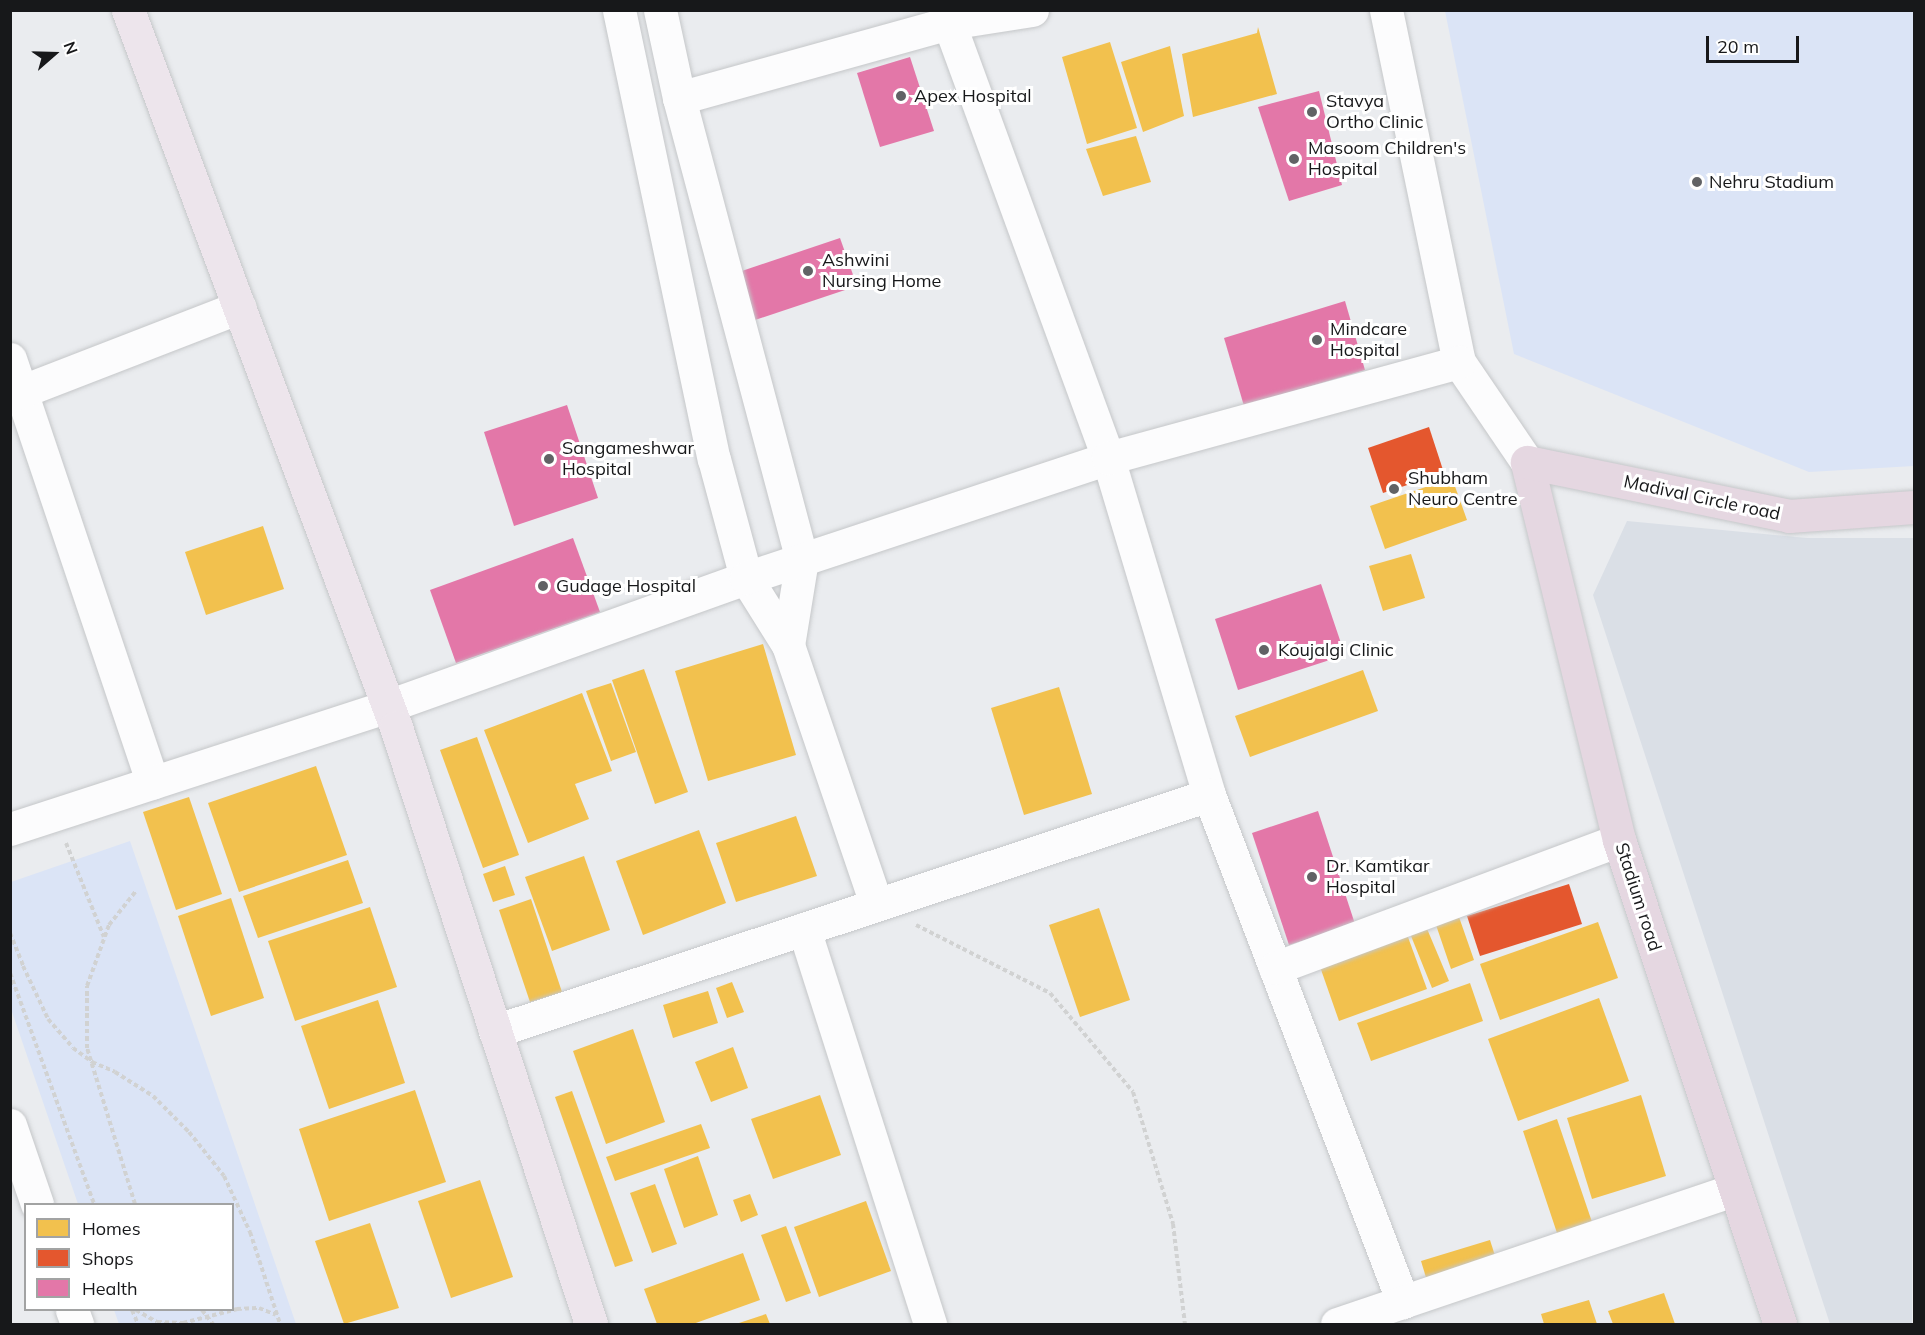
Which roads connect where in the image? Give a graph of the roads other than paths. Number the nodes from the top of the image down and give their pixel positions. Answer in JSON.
{"nodes":[{"id":1,"x":128,"y":10,"type":"edge"},
{"id":2,"x":619,"y":10,"type":"edge"},
{"id":3,"x":660,"y":10,"type":"edge"},
{"id":4,"x":1032,"y":10,"type":"edge"},
{"id":5,"x":1386,"y":10,"type":"edge"},
{"id":6,"x":950,"y":23,"type":"junction"},
{"id":7,"x":679,"y":98,"type":"junction"},
{"id":8,"x":239,"y":307,"type":"junction"},
{"id":9,"x":10,"y":358,"type":"edge"},
{"id":10,"x":1459,"y":362,"type":"junction"},
{"id":11,"x":16,"y":395,"type":"edge"},
{"id":12,"x":1108,"y":458,"type":"junction"},
{"id":13,"x":1527,"y":462,"type":"junction"},
{"id":14,"x":1914,"y":507,"type":"edge"},
{"id":15,"x":802,"y":559,"type":"junction"},
{"id":16,"x":746,"y":578,"type":"junction"},
{"id":17,"x":788,"y":645,"type":"junction"},
{"id":18,"x":388,"y":706,"type":"junction"},
{"id":19,"x":153,"y":783,"type":"junction"},
{"id":20,"x":1209,"y":795,"type":"junction"},
{"id":21,"x":10,"y":829,"type":"edge"},
{"id":22,"x":1619,"y":840,"type":"junction"},
{"id":23,"x":876,"y":904,"type":"junction"},
{"id":24,"x":804,"y":930,"type":"junction"},
{"id":25,"x":1275,"y":968,"type":"junction"},
{"id":26,"x":495,"y":1031,"type":"junction"},
{"id":27,"x":10,"y":1125,"type":"edge"},
{"id":28,"x":1735,"y":1189,"type":"junction"},
{"id":29,"x":37,"y":1203,"type":"edge"},
{"id":30,"x":1403,"y":1302,"type":"junction"},
{"id":31,"x":591,"y":1324,"type":"edge"},
{"id":32,"x":930,"y":1324,"type":"edge"},
{"id":33,"x":1337,"y":1324,"type":"edge"},
{"id":34,"x":1780,"y":1324,"type":"edge"}],
"edges":[{"from":1,"to":8,"type":"main road"},
{"from":2,"to":16,"type":"street"},
{"from":3,"to":7,"type":"street"},
{"from":4,"to":6,"type":"street"},
{"from":5,"to":10,"type":"street"},
{"from":6,"to":7,"type":"street"},
{"from":6,"to":12,"type":"street"},
{"from":7,"to":15,"type":"street"},
{"from":8,"to":11,"type":"street"},
{"from":8,"to":18,"type":"main road"},
{"from":9,"to":11,"type":"street"},
{"from":10,"to":12,"type":"street"},
{"from":10,"to":13,"type":"street"},
{"from":11,"to":19,"type":"street"},
{"from":12,"to":15,"type":"street"},
{"from":12,"to":20,"type":"street"},
{"from":13,"to":14,"type":"highway","name":"Madival Circle road"},
{"from":13,"to":22,"type":"highway","name":"Stadium road"},
{"from":15,"to":16,"type":"street"},
{"from":15,"to":17,"type":"street"},
{"from":16,"to":17,"type":"street"},
{"from":16,"to":18,"type":"street"},
{"from":17,"to":23,"type":"street"},
{"from":18,"to":19,"type":"street"},
{"from":18,"to":26,"type":"main road"},
{"from":19,"to":21,"type":"street"},
{"from":20,"to":23,"type":"street"},
{"from":20,"to":25,"type":"street"},
{"from":22,"to":25,"type":"street"},
{"from":22,"to":28,"type":"highway","name":"Stadium road"},
{"from":23,"to":24,"type":"street"},
{"from":24,"to":26,"type":"street"},
{"from":24,"to":32,"type":"street"},
{"from":25,"to":30,"type":"street"},
{"from":26,"to":31,"type":"main road"},
{"from":27,"to":29,"type":"street"},
{"from":28,"to":30,"type":"street"},
{"from":28,"to":34,"type":"highway","name":"Stadium road"},
{"from":30,"to":33,"type":"street"}]}
